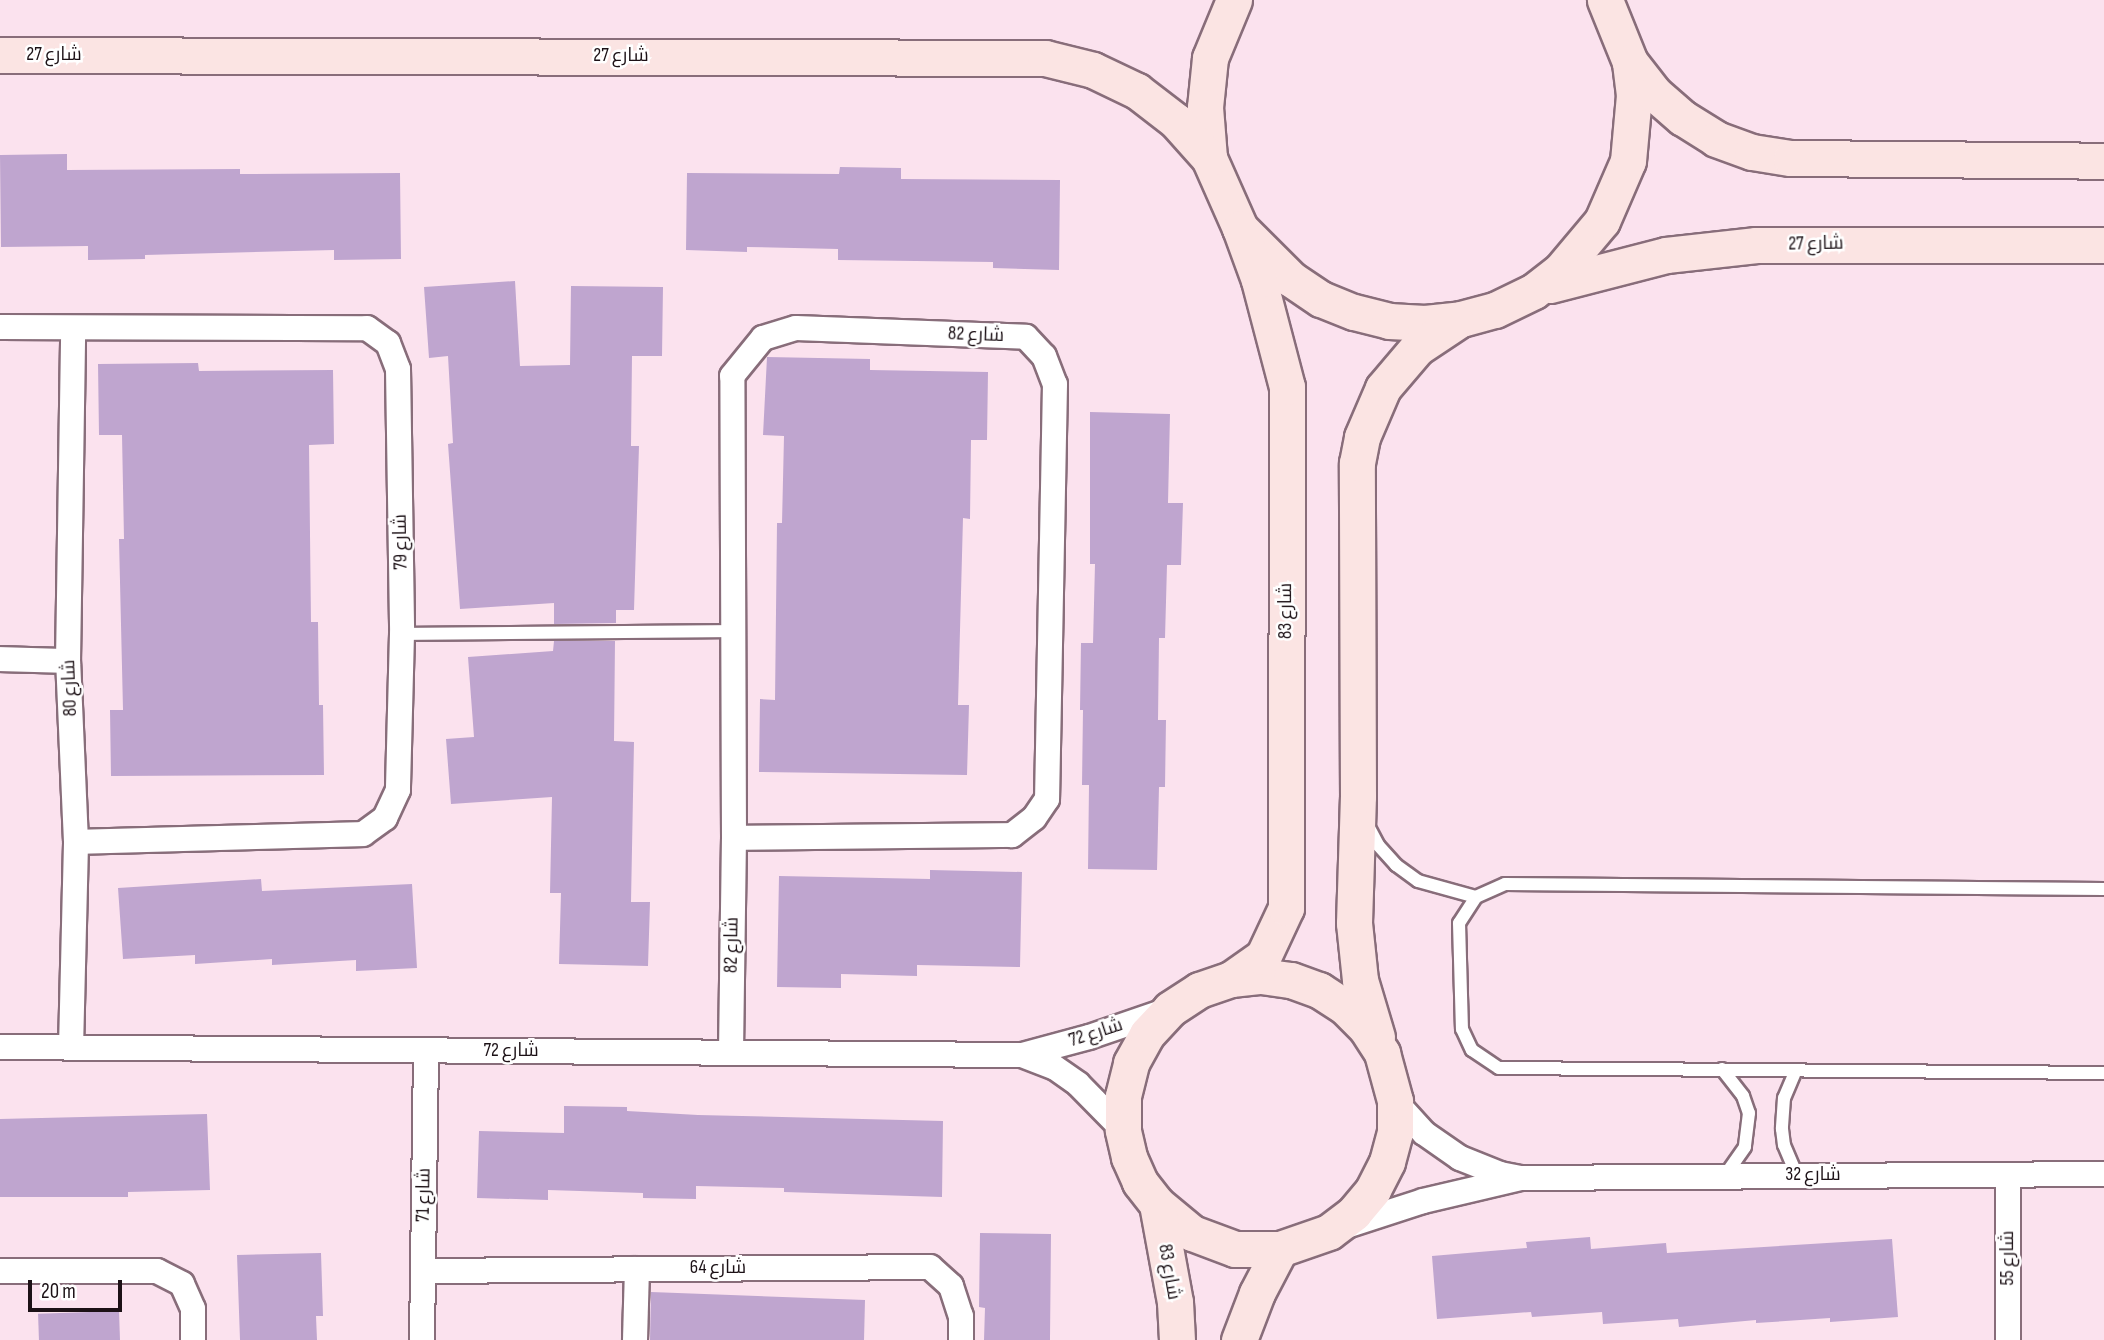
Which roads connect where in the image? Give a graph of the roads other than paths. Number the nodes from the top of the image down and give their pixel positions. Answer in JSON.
{"nodes":[{"id":1,"x":1234,"y":0,"type":"edge"},
{"id":2,"x":1605,"y":0,"type":"edge"},
{"id":3,"x":0,"y":55,"type":"edge"},
{"id":4,"x":1630,"y":62,"type":"junction"},
{"id":5,"x":2092,"y":157,"type":"edge"},
{"id":6,"x":1209,"y":158,"type":"junction"},
{"id":7,"x":1240,"y":228,"type":"junction"},
{"id":8,"x":2104,"y":245,"type":"edge"},
{"id":9,"x":1534,"y":291,"type":"junction"},
{"id":10,"x":1461,"y":319,"type":"junction"},
{"id":11,"x":0,"y":327,"type":"edge"},
{"id":12,"x":73,"y":328,"type":"junction"},
{"id":13,"x":733,"y":631,"type":"junction"},
{"id":14,"x":402,"y":634,"type":"junction"},
{"id":15,"x":0,"y":659,"type":"edge"},
{"id":16,"x":68,"y":661,"type":"junction"},
{"id":17,"x":1358,"y":796,"type":"junction"},
{"id":18,"x":734,"y":838,"type":"junction"},
{"id":19,"x":76,"y":842,"type":"junction"},
{"id":20,"x":2104,"y":889,"type":"edge"},
{"id":21,"x":1476,"y":897,"type":"junction"},
{"id":22,"x":1231,"y":979,"type":"junction"},
{"id":23,"x":1170,"y":1009,"type":"junction"},
{"id":24,"x":0,"y":1047,"type":"edge"},
{"id":25,"x":71,"y":1048,"type":"junction"},
{"id":26,"x":426,"y":1051,"type":"junction"},
{"id":27,"x":731,"y":1052,"type":"junction"},
{"id":28,"x":1382,"y":1053,"type":"junction"},
{"id":29,"x":1022,"y":1055,"type":"junction"},
{"id":30,"x":1722,"y":1069,"type":"junction"},
{"id":31,"x":1796,"y":1070,"type":"junction"},
{"id":32,"x":2104,"y":1073,"type":"edge"},
{"id":33,"x":1395,"y":1101,"type":"junction"},
{"id":34,"x":1123,"y":1130,"type":"junction"},
{"id":35,"x":1726,"y":1174,"type":"junction"},
{"id":36,"x":2104,"y":1174,"type":"edge"},
{"id":37,"x":2008,"y":1175,"type":"junction"},
{"id":38,"x":1797,"y":1176,"type":"junction"},
{"id":39,"x":1521,"y":1178,"type":"junction"},
{"id":40,"x":1157,"y":1204,"type":"junction"},
{"id":41,"x":1329,"y":1232,"type":"junction"},
{"id":42,"x":1280,"y":1249,"type":"junction"},
{"id":43,"x":637,"y":1269,"type":"junction"},
{"id":44,"x":0,"y":1271,"type":"edge"},
{"id":45,"x":423,"y":1271,"type":"junction"},
{"id":46,"x":193,"y":1340,"type":"edge"},
{"id":47,"x":422,"y":1340,"type":"edge"},
{"id":48,"x":635,"y":1340,"type":"edge"},
{"id":49,"x":961,"y":1340,"type":"edge"},
{"id":50,"x":1177,"y":1340,"type":"edge"},
{"id":51,"x":1239,"y":1340,"type":"edge"},
{"id":52,"x":2008,"y":1340,"type":"edge"}],
"edges":[{"from":1,"to":6,"type":"main road"},
{"from":2,"to":4,"type":"main road"},
{"from":3,"to":6,"type":"main road","name":"شارع 27"},
{"from":4,"to":5,"type":"main road"},
{"from":4,"to":9,"type":"main road"},
{"from":6,"to":7,"type":"main road","name":"شارع 83"},
{"from":7,"to":10,"type":"main road"},
{"from":7,"to":22,"type":"main road","name":"شارع 83"},
{"from":8,"to":9,"type":"main road","name":"شارع 27"},
{"from":9,"to":10,"type":"main road"},
{"from":10,"to":17,"type":"main road"},
{"from":11,"to":12,"type":"street","name":"شارع 79"},
{"from":12,"to":14,"type":"street","name":"شارع 79"},
{"from":12,"to":16,"type":"street","name":"شارع 80"},
{"from":13,"to":14,"type":"lane"},
{"from":13,"to":18,"type":"street","name":"شارع 82"},
{"from":13,"to":18,"type":"street","name":"شارع 82"},
{"from":14,"to":19,"type":"street","name":"شارع 79"},
{"from":15,"to":16,"type":"street"},
{"from":16,"to":19,"type":"street","name":"شارع 80"},
{"from":17,"to":21,"type":"lane"},
{"from":17,"to":28,"type":"main road"},
{"from":18,"to":27,"type":"street","name":"شارع 82"},
{"from":19,"to":25,"type":"street","name":"شارع 80"},
{"from":20,"to":21,"type":"lane"},
{"from":21,"to":30,"type":"lane"},
{"from":22,"to":23,"type":"main road"},
{"from":22,"to":28,"type":"main road"},
{"from":23,"to":29,"type":"street","name":"شارع 72"},
{"from":23,"to":34,"type":"main road"},
{"from":24,"to":25,"type":"street","name":"شارع 72"},
{"from":25,"to":26,"type":"street","name":"شارع 72"},
{"from":26,"to":27,"type":"street","name":"شارع 72"},
{"from":26,"to":45,"type":"street","name":"شارع 71"},
{"from":27,"to":29,"type":"street","name":"شارع 72"},
{"from":28,"to":33,"type":"main road"},
{"from":29,"to":34,"type":"street","name":"شارع 72"},
{"from":30,"to":31,"type":"lane"},
{"from":30,"to":35,"type":"lane"},
{"from":31,"to":32,"type":"lane"},
{"from":31,"to":38,"type":"lane"},
{"from":33,"to":39,"type":"street","name":"شارع 32"},
{"from":33,"to":41,"type":"main road"},
{"from":34,"to":40,"type":"main road"},
{"from":35,"to":38,"type":"street","name":"شارع 32"},
{"from":35,"to":39,"type":"street","name":"شارع 32"},
{"from":36,"to":37,"type":"street","name":"شارع 32"},
{"from":37,"to":38,"type":"street","name":"شارع 32"},
{"from":37,"to":52,"type":"street","name":"شارع 55"},
{"from":39,"to":41,"type":"street","name":"شارع 32"},
{"from":40,"to":42,"type":"main road"},
{"from":40,"to":50,"type":"main road","name":"شارع 83"},
{"from":41,"to":42,"type":"main road"},
{"from":42,"to":51,"type":"main road"},
{"from":43,"to":45,"type":"street","name":"شارع 64"},
{"from":43,"to":48,"type":"street"},
{"from":43,"to":49,"type":"street","name":"شارع 64"},
{"from":44,"to":46,"type":"street"},
{"from":45,"to":47,"type":"street","name":"شارع 71"}]}
